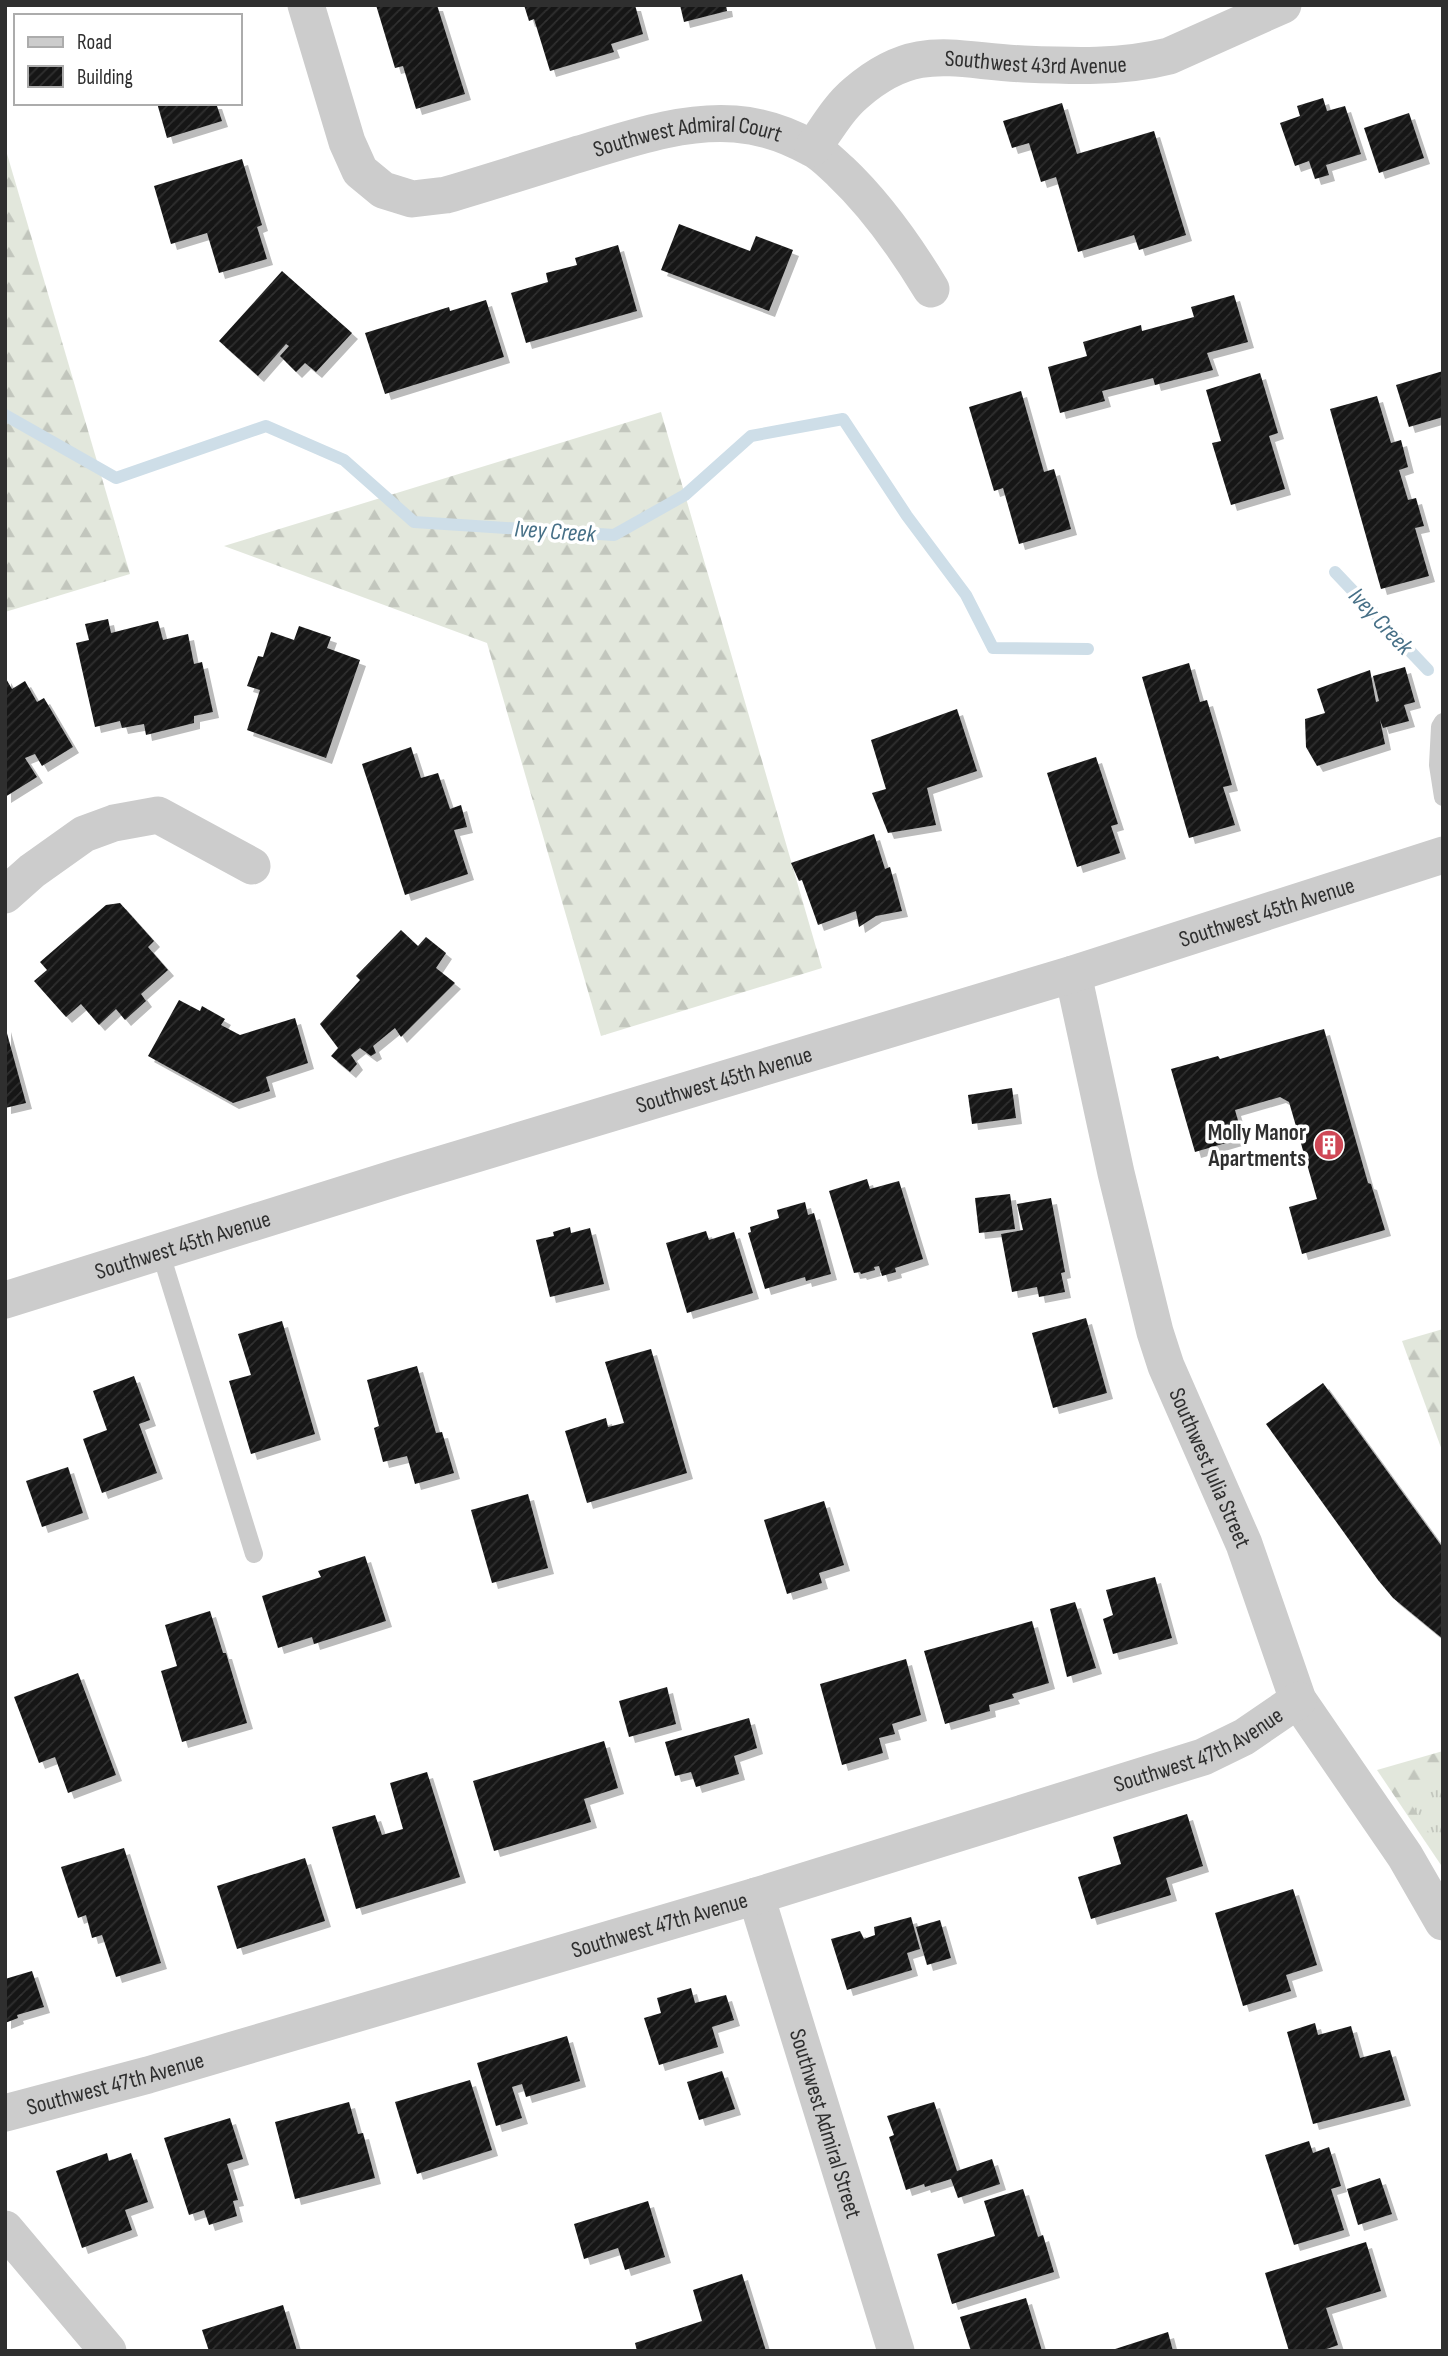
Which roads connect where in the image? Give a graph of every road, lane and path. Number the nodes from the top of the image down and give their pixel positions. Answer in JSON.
{"nodes":[{"id":1,"x":306,"y":5,"type":"edge"},
{"id":2,"x":1283,"y":5,"type":"edge"},
{"id":3,"x":813,"y":148,"type":"junction"},
{"id":4,"x":931,"y":289,"type":"dead end"},
{"id":5,"x":1443,"y":722,"type":"edge"},
{"id":6,"x":1443,"y":797,"type":"edge"},
{"id":7,"x":1443,"y":855,"type":"edge"},
{"id":8,"x":252,"y":866,"type":"dead end"},
{"id":9,"x":5,"y":895,"type":"edge"},
{"id":10,"x":1073,"y":974,"type":"junction"},
{"id":11,"x":160,"y":1251,"type":"junction"},
{"id":12,"x":5,"y":1300,"type":"edge"},
{"id":13,"x":254,"y":1554,"type":"dead end"},
{"id":14,"x":1298,"y":1700,"type":"junction"},
{"id":15,"x":756,"y":1896,"type":"junction"},
{"id":16,"x":1443,"y":1922,"type":"edge"},
{"id":17,"x":5,"y":2113,"type":"edge"},
{"id":18,"x":5,"y":2229,"type":"edge"},
{"id":19,"x":108,"y":2351,"type":"edge"},
{"id":20,"x":895,"y":2351,"type":"edge"}],
"edges":[{"from":1,"to":3,"type":"street","name":"Southwest Admiral Court"},
{"from":2,"to":3,"type":"street","name":"Southwest 43rd Avenue"},
{"from":3,"to":4,"type":"street","name":"Southwest Admiral Court"},
{"from":5,"to":6,"type":"lane"},
{"from":7,"to":10,"type":"street","name":"Southwest 45th Avenue"},
{"from":8,"to":9,"type":"street"},
{"from":10,"to":11,"type":"street","name":"Southwest 45th Avenue"},
{"from":10,"to":14,"type":"street","name":"Southwest Julia Street"},
{"from":11,"to":12,"type":"street","name":"Southwest 45th Avenue"},
{"from":11,"to":13,"type":"lane"},
{"from":14,"to":15,"type":"street","name":"Southwest 47th Avenue"},
{"from":14,"to":16,"type":"street","name":"Southwest Julia Street"},
{"from":15,"to":17,"type":"street","name":"Southwest 47th Avenue"},
{"from":15,"to":20,"type":"street","name":"Southwest Admiral Street"},
{"from":18,"to":19,"type":"street"}]}
